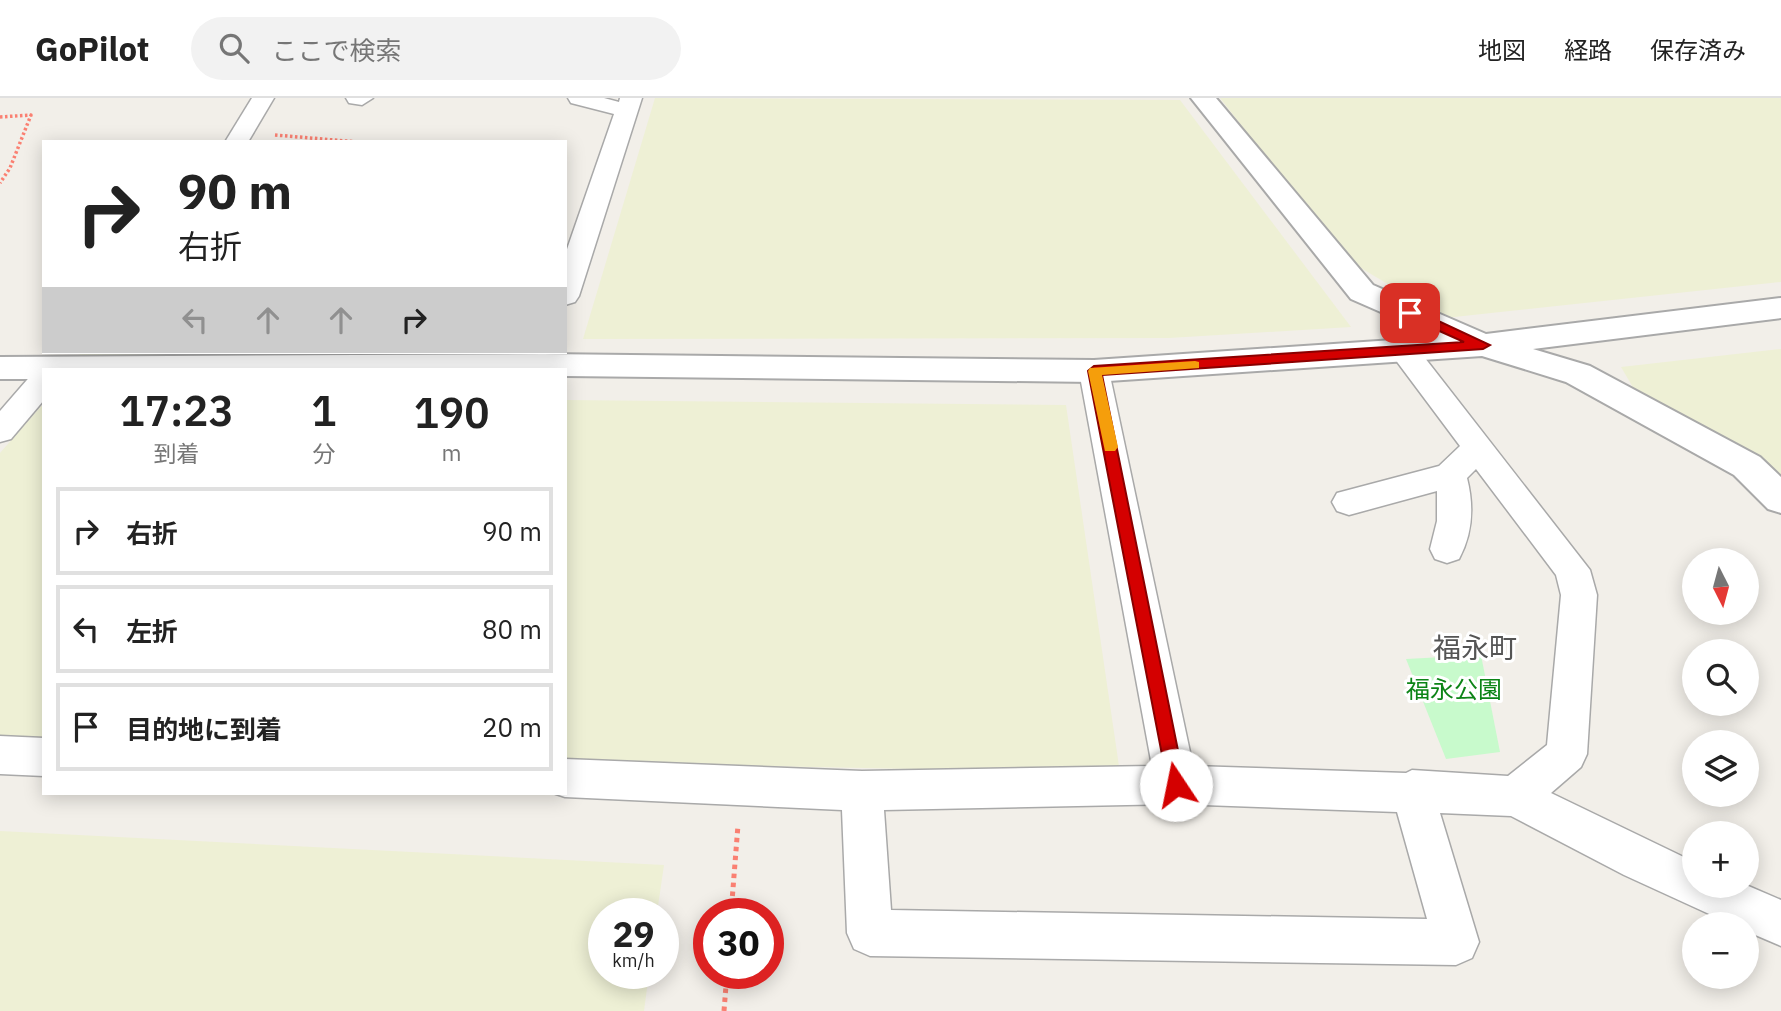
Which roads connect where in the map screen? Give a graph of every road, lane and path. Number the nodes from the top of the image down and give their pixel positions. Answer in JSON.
{"nodes":[{"id":1,"x":263,"y":98,"type":"edge"},
{"id":2,"x":579,"y":98,"type":"edge"},
{"id":3,"x":1203,"y":98,"type":"edge"},
{"id":4,"x":629,"y":105,"type":"edge"},
{"id":5,"x":0,"y":117,"type":"edge"},
{"id":6,"x":239,"y":137,"type":"edge"},
{"id":7,"x":310,"y":140,"type":"edge"},
{"id":8,"x":0,"y":183,"type":"edge"},
{"id":9,"x":567,"y":290,"type":"edge"},
{"id":10,"x":1781,"y":308,"type":"edge"},
{"id":11,"x":1483,"y":345,"type":"junction"},
{"id":12,"x":1404,"y":351,"type":"junction"},
{"id":13,"x":65,"y":354,"type":"edge"},
{"id":14,"x":545,"y":358,"type":"edge"},
{"id":15,"x":0,"y":368,"type":"edge"},
{"id":16,"x":54,"y":368,"type":"edge"},
{"id":17,"x":98,"y":368,"type":"edge"},
{"id":18,"x":42,"y":369,"type":"edge"},
{"id":19,"x":1094,"y":371,"type":"junction"},
{"id":20,"x":42,"y":382,"type":"edge"},
{"id":21,"x":0,"y":431,"type":"edge"},
{"id":22,"x":1478,"y":448,"type":"junction"},
{"id":23,"x":1450,"y":475,"type":"junction"},
{"id":24,"x":1781,"y":499,"type":"edge"},
{"id":25,"x":1349,"y":502,"type":"dead end"},
{"id":26,"x":1447,"y":549,"type":"dead end"},
{"id":27,"x":0,"y":755,"type":"edge"},
{"id":28,"x":42,"y":757,"type":"edge"},
{"id":29,"x":567,"y":778,"type":"edge"},
{"id":30,"x":1176,"y":785,"type":"junction"},
{"id":31,"x":741,"y":786,"type":"junction"},
{"id":32,"x":1412,"y":790,"type":"junction"},
{"id":33,"x":862,"y":791,"type":"junction"},
{"id":34,"x":1515,"y":796,"type":"junction"},
{"id":35,"x":1682,"y":879,"type":"edge"},
{"id":36,"x":733,"y":898,"type":"edge"},
{"id":37,"x":1724,"y":898,"type":"edge"},
{"id":38,"x":1781,"y":923,"type":"edge"},
{"id":39,"x":726,"y":989,"type":"edge"},
{"id":40,"x":724,"y":1011,"type":"edge"}],
"edges":[{"from":1,"to":6,"type":"street"},
{"from":2,"to":4,"type":"street"},
{"from":3,"to":11,"type":"street"},
{"from":4,"to":9,"type":"street"},
{"from":5,"to":8,"type":"path"},
{"from":6,"to":7,"type":"path"},
{"from":10,"to":11,"type":"street"},
{"from":11,"to":12,"type":"street"},
{"from":11,"to":24,"type":"street"},
{"from":12,"to":19,"type":"street"},
{"from":12,"to":22,"type":"street"},
{"from":13,"to":16,"type":"street"},
{"from":14,"to":17,"type":"street"},
{"from":14,"to":19,"type":"street"},
{"from":15,"to":18,"type":"street"},
{"from":19,"to":30,"type":"street"},
{"from":20,"to":21,"type":"street"},
{"from":22,"to":23,"type":"street"},
{"from":22,"to":34,"type":"street"},
{"from":23,"to":25,"type":"street"},
{"from":23,"to":26,"type":"street"},
{"from":27,"to":28,"type":"street"},
{"from":29,"to":31,"type":"street"},
{"from":30,"to":32,"type":"street"},
{"from":30,"to":33,"type":"street"},
{"from":31,"to":33,"type":"street"},
{"from":31,"to":36,"type":"path"},
{"from":32,"to":33,"type":"street"},
{"from":32,"to":34,"type":"street"},
{"from":34,"to":35,"type":"street"},
{"from":37,"to":38,"type":"street"},
{"from":39,"to":40,"type":"path"}]}
